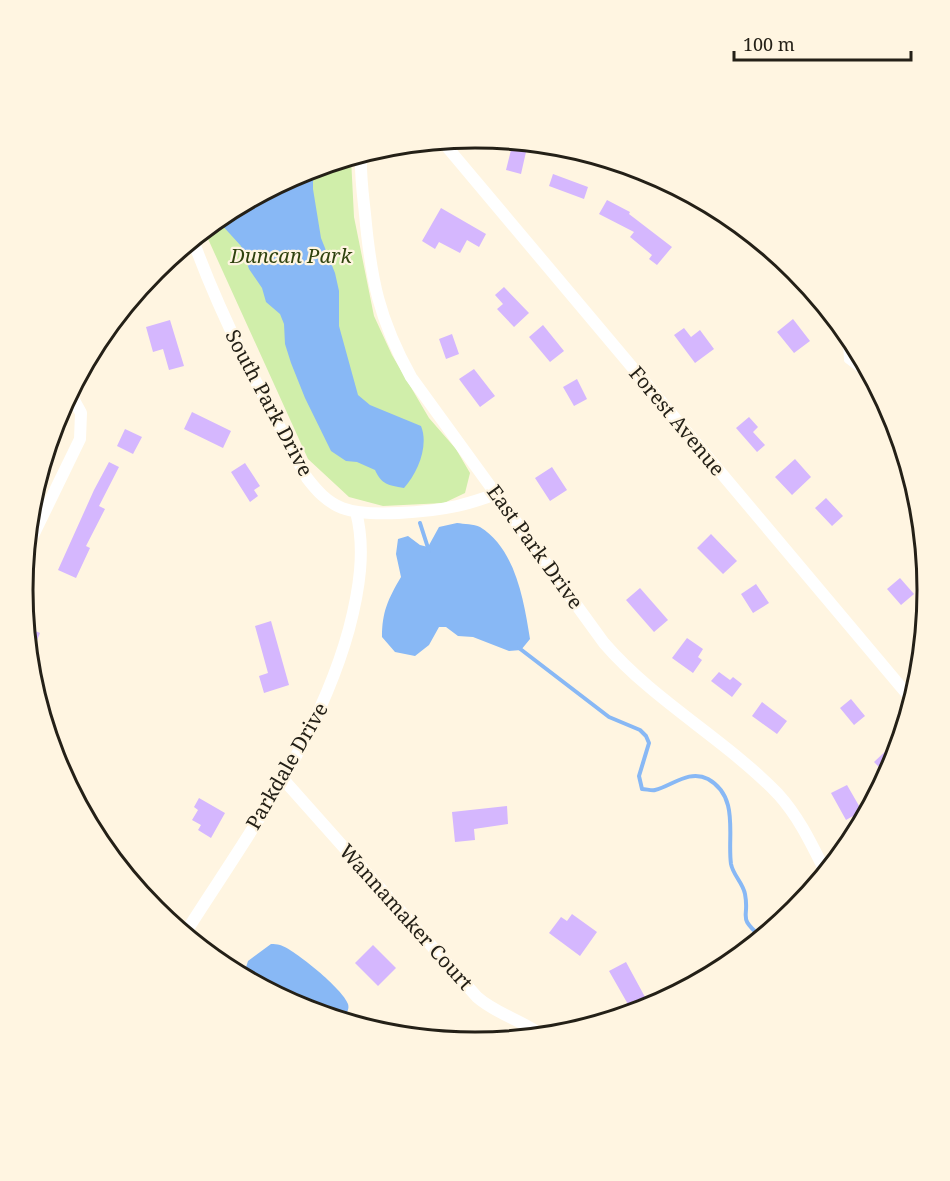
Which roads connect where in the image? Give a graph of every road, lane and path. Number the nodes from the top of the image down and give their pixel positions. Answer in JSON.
{"nodes":[{"id":1,"x":449,"y":149,"type":"edge"},
{"id":2,"x":361,"y":164,"type":"edge"},
{"id":3,"x":196,"y":248,"type":"edge"},
{"id":4,"x":847,"y":352,"type":"edge"},
{"id":5,"x":856,"y":366,"type":"edge"},
{"id":6,"x":75,"y":403,"type":"edge"},
{"id":7,"x":497,"y":494,"type":"junction"},
{"id":8,"x":356,"y":512,"type":"junction"},
{"id":9,"x":38,"y":527,"type":"edge"},
{"id":10,"x":905,"y":692,"type":"edge"},
{"id":11,"x":283,"y":779,"type":"junction"},
{"id":12,"x":822,"y":865,"type":"edge"},
{"id":13,"x":189,"y":927,"type":"edge"},
{"id":14,"x":533,"y":1029,"type":"edge"}],
"edges":[{"from":1,"to":10,"type":"street","name":"Forest Avenue"},
{"from":2,"to":7,"type":"street","name":"East Park Drive"},
{"from":3,"to":8,"type":"street","name":"South Park Drive"},
{"from":4,"to":5,"type":"lane"},
{"from":6,"to":9,"type":"street"},
{"from":7,"to":8,"type":"street","name":"South Park Drive"},
{"from":7,"to":12,"type":"street","name":"East Park Drive"},
{"from":8,"to":11,"type":"street","name":"Parkdale Drive"},
{"from":11,"to":13,"type":"street","name":"Parkdale Drive"},
{"from":11,"to":14,"type":"street","name":"Wannamaker Court"}]}
